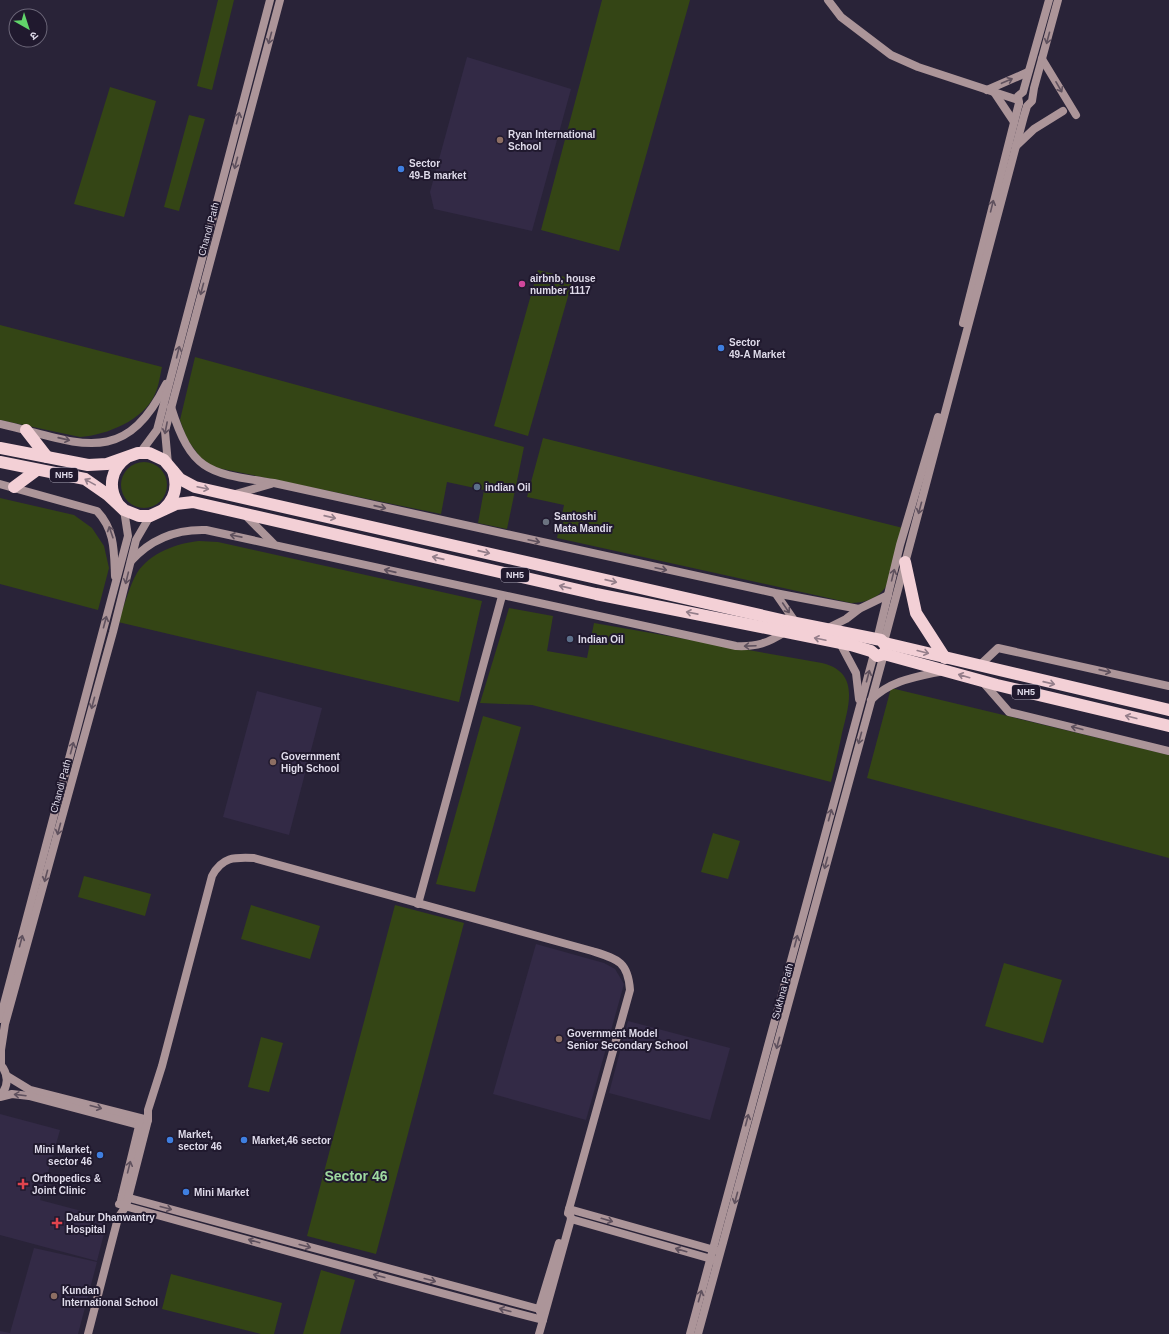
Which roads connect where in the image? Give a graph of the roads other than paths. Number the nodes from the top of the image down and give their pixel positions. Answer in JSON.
{"nodes":[{"id":1,"x":270,"y":0,"type":"edge"},
{"id":2,"x":280,"y":0,"type":"edge"},
{"id":3,"x":828,"y":0,"type":"edge"},
{"id":4,"x":1049,"y":0,"type":"edge"},
{"id":5,"x":1058,"y":0,"type":"edge"},
{"id":6,"x":1042,"y":58,"type":"junction"},
{"id":7,"x":1028,"y":72,"type":"junction"},
{"id":8,"x":990,"y":91,"type":"junction"},
{"id":9,"x":1023,"y":92,"type":"junction"},
{"id":10,"x":1032,"y":96,"type":"junction"},
{"id":11,"x":1022,"y":103,"type":"junction"},
{"id":12,"x":1064,"y":111,"type":"dead end"},
{"id":13,"x":1076,"y":115,"type":"dead end"},
{"id":14,"x":1014,"y":122,"type":"junction"},
{"id":15,"x":1016,"y":146,"type":"junction"},
{"id":16,"x":174,"y":366,"type":"junction"},
{"id":17,"x":171,"y":407,"type":"junction"},
{"id":18,"x":0,"y":424,"type":"edge"},
{"id":19,"x":26,"y":430,"type":"junction"},
{"id":20,"x":0,"y":448,"type":"edge"},
{"id":21,"x":140,"y":453,"type":"junction"},
{"id":22,"x":47,"y":457,"type":"junction"},
{"id":23,"x":127,"y":457,"type":"junction"},
{"id":24,"x":0,"y":462,"type":"edge"},
{"id":25,"x":170,"y":466,"type":"junction"},
{"id":26,"x":37,"y":470,"type":"junction"},
{"id":27,"x":274,"y":483,"type":"junction"},
{"id":28,"x":0,"y":484,"type":"edge"},
{"id":29,"x":14,"y":487,"type":"junction"},
{"id":30,"x":232,"y":495,"type":"junction"},
{"id":31,"x":122,"y":508,"type":"junction"},
{"id":32,"x":155,"y":514,"type":"junction"},
{"id":33,"x":244,"y":514,"type":"junction"},
{"id":34,"x":274,"y":544,"type":"junction"},
{"id":35,"x":131,"y":561,"type":"junction"},
{"id":36,"x":906,"y":562,"type":"junction"},
{"id":37,"x":115,"y":585,"type":"junction"},
{"id":38,"x":776,"y":594,"type":"junction"},
{"id":39,"x":888,"y":595,"type":"junction"},
{"id":40,"x":502,"y":596,"type":"junction"},
{"id":41,"x":859,"y":609,"type":"junction"},
{"id":42,"x":796,"y":623,"type":"junction"},
{"id":43,"x":825,"y":629,"type":"junction"},
{"id":44,"x":785,"y":632,"type":"junction"},
{"id":45,"x":840,"y":643,"type":"junction"},
{"id":46,"x":879,"y":647,"type":"junction"},
{"id":47,"x":945,"y":658,"type":"junction"},
{"id":48,"x":979,"y":666,"type":"junction"},
{"id":49,"x":945,"y":670,"type":"junction"},
{"id":50,"x":982,"y":681,"type":"junction"},
{"id":51,"x":1169,"y":686,"type":"edge"},
{"id":52,"x":870,"y":700,"type":"junction"},
{"id":53,"x":860,"y":706,"type":"junction"},
{"id":54,"x":1169,"y":710,"type":"edge"},
{"id":55,"x":1169,"y":726,"type":"edge"},
{"id":56,"x":1169,"y":751,"type":"edge"},
{"id":57,"x":418,"y":904,"type":"junction"},
{"id":58,"x":0,"y":1019,"type":"edge"},
{"id":59,"x":0,"y":1065,"type":"edge"},
{"id":60,"x":7,"y":1076,"type":"junction"},
{"id":61,"x":0,"y":1096,"type":"edge"},
{"id":62,"x":143,"y":1123,"type":"junction"},
{"id":63,"x":125,"y":1197,"type":"junction"},
{"id":64,"x":123,"y":1205,"type":"junction"},
{"id":65,"x":569,"y":1209,"type":"junction"},
{"id":66,"x":571,"y":1219,"type":"junction"},
{"id":67,"x":713,"y":1250,"type":"junction"},
{"id":68,"x":722,"y":1252,"type":"junction"},
{"id":69,"x":715,"y":1260,"type":"junction"},
{"id":70,"x":538,"y":1309,"type":"junction"},
{"id":71,"x":542,"y":1320,"type":"junction"},
{"id":72,"x":88,"y":1334,"type":"edge"},
{"id":73,"x":539,"y":1334,"type":"edge"},
{"id":74,"x":690,"y":1334,"type":"edge"},
{"id":75,"x":698,"y":1334,"type":"edge"}],
"edges":[{"from":16,"to":1,"type":"street","name":"Chandi Path","one_way":true},
{"from":2,"to":17,"type":"street","name":"Chandi Path","one_way":true},
{"from":3,"to":8,"type":"street"},
{"from":4,"to":7,"type":"street"},
{"from":5,"to":6,"type":"street","one_way":true},
{"from":6,"to":10,"type":"street"},
{"from":6,"to":13,"type":"street","one_way":true},
{"from":8,"to":7,"type":"street","one_way":true},
{"from":7,"to":9,"type":"street"},
{"from":8,"to":11,"type":"street"},
{"from":8,"to":14,"type":"street"},
{"from":9,"to":10,"type":"street"},
{"from":9,"to":11,"type":"street"},
{"from":10,"to":11,"type":"street"},
{"from":11,"to":14,"type":"street"},
{"from":11,"to":15,"type":"street"},
{"from":12,"to":15,"type":"street"},
{"from":39,"to":14,"type":"street","one_way":true},
{"from":15,"to":36,"type":"street","one_way":true},
{"from":19,"to":16,"type":"street","one_way":true},
{"from":16,"to":21,"type":"street","name":"Chandi Path"},
{"from":17,"to":25,"type":"street","name":"Chandi Path","one_way":true},
{"from":17,"to":27,"type":"street"},
{"from":18,"to":19,"type":"street"},
{"from":19,"to":22,"type":"highway"},
{"from":20,"to":22,"type":"highway","number":"NH5"},
{"from":21,"to":23,"type":"highway","number":"NH5"},
{"from":21,"to":25,"type":"highway","number":"NH5"},
{"from":22,"to":23,"type":"highway","number":"NH5"},
{"from":23,"to":31,"type":"highway"},
{"from":24,"to":26,"type":"highway","number":"NH5"},
{"from":25,"to":30,"type":"highway","number":"NH5","one_way":true},
{"from":25,"to":32,"type":"highway"},
{"from":26,"to":29,"type":"highway"},
{"from":31,"to":26,"type":"highway","number":"NH5","one_way":true},
{"from":27,"to":30,"type":"street"},
{"from":27,"to":38,"type":"street","one_way":true},
{"from":28,"to":29,"type":"street"},
{"from":37,"to":29,"type":"street","one_way":true},
{"from":30,"to":42,"type":"highway","number":"NH5","one_way":true},
{"from":31,"to":32,"type":"highway","number":"NH5"},
{"from":31,"to":37,"type":"street","name":"Chandi Path"},
{"from":32,"to":33,"type":"highway","number":"NH5"},
{"from":32,"to":35,"type":"street","name":"Chandi Path"},
{"from":33,"to":34,"type":"street"},
{"from":44,"to":33,"type":"highway","number":"NH5","one_way":true},
{"from":34,"to":35,"type":"street","one_way":true},
{"from":40,"to":34,"type":"street","one_way":true},
{"from":35,"to":59,"type":"street","name":"Chandi Path","one_way":true},
{"from":36,"to":46,"type":"street"},
{"from":36,"to":47,"type":"highway"},
{"from":58,"to":37,"type":"street","name":"Chandi Path","one_way":true},
{"from":38,"to":41,"type":"street"},
{"from":38,"to":42,"type":"street","one_way":true},
{"from":39,"to":41,"type":"street"},
{"from":39,"to":46,"type":"street"},
{"from":44,"to":40,"type":"street","one_way":true},
{"from":40,"to":57,"type":"street"},
{"from":41,"to":43,"type":"street"},
{"from":42,"to":43,"type":"highway","number":"NH5"},
{"from":43,"to":46,"type":"highway","number":"NH5"},
{"from":45,"to":44,"type":"highway","number":"NH5","one_way":true},
{"from":45,"to":46,"type":"highway","number":"NH5"},
{"from":45,"to":53,"type":"street"},
{"from":46,"to":47,"type":"highway","number":"NH5","one_way":true},
{"from":46,"to":49,"type":"highway","number":"NH5"},
{"from":46,"to":52,"type":"street","name":"Sukhna Path"},
{"from":53,"to":46,"type":"street","name":"Sukhna Path","one_way":true},
{"from":47,"to":48,"type":"highway","number":"NH5"},
{"from":48,"to":51,"type":"street","one_way":true},
{"from":48,"to":54,"type":"highway","number":"NH5","one_way":true},
{"from":50,"to":49,"type":"highway","number":"NH5","one_way":true},
{"from":49,"to":52,"type":"street"},
{"from":55,"to":50,"type":"highway","number":"NH5","one_way":true},
{"from":56,"to":50,"type":"street","one_way":true},
{"from":52,"to":68,"type":"street","name":"Sukhna Path","one_way":true},
{"from":67,"to":53,"type":"street","name":"Sukhna Path","one_way":true},
{"from":57,"to":62,"type":"street"},
{"from":57,"to":65,"type":"street"},
{"from":59,"to":60,"type":"street"},
{"from":60,"to":61,"type":"street"},
{"from":60,"to":62,"type":"street","one_way":true},
{"from":62,"to":61,"type":"street","one_way":true},
{"from":62,"to":63,"type":"street"},
{"from":63,"to":64,"type":"street"},
{"from":63,"to":70,"type":"street","one_way":true},
{"from":71,"to":64,"type":"street","one_way":true},
{"from":64,"to":72,"type":"street"},
{"from":65,"to":66,"type":"street"},
{"from":65,"to":67,"type":"street","one_way":true},
{"from":65,"to":70,"type":"street"},
{"from":69,"to":66,"type":"street","one_way":true},
{"from":66,"to":71,"type":"street"},
{"from":67,"to":68,"type":"street"},
{"from":67,"to":69,"type":"street","name":"Sukhna Path"},
{"from":68,"to":69,"type":"street","name":"Sukhna Path"},
{"from":74,"to":69,"type":"street","name":"Sukhna Path","one_way":true},
{"from":69,"to":75,"type":"street","name":"Sukhna Path"},
{"from":70,"to":71,"type":"street"},
{"from":71,"to":73,"type":"street"}]}
